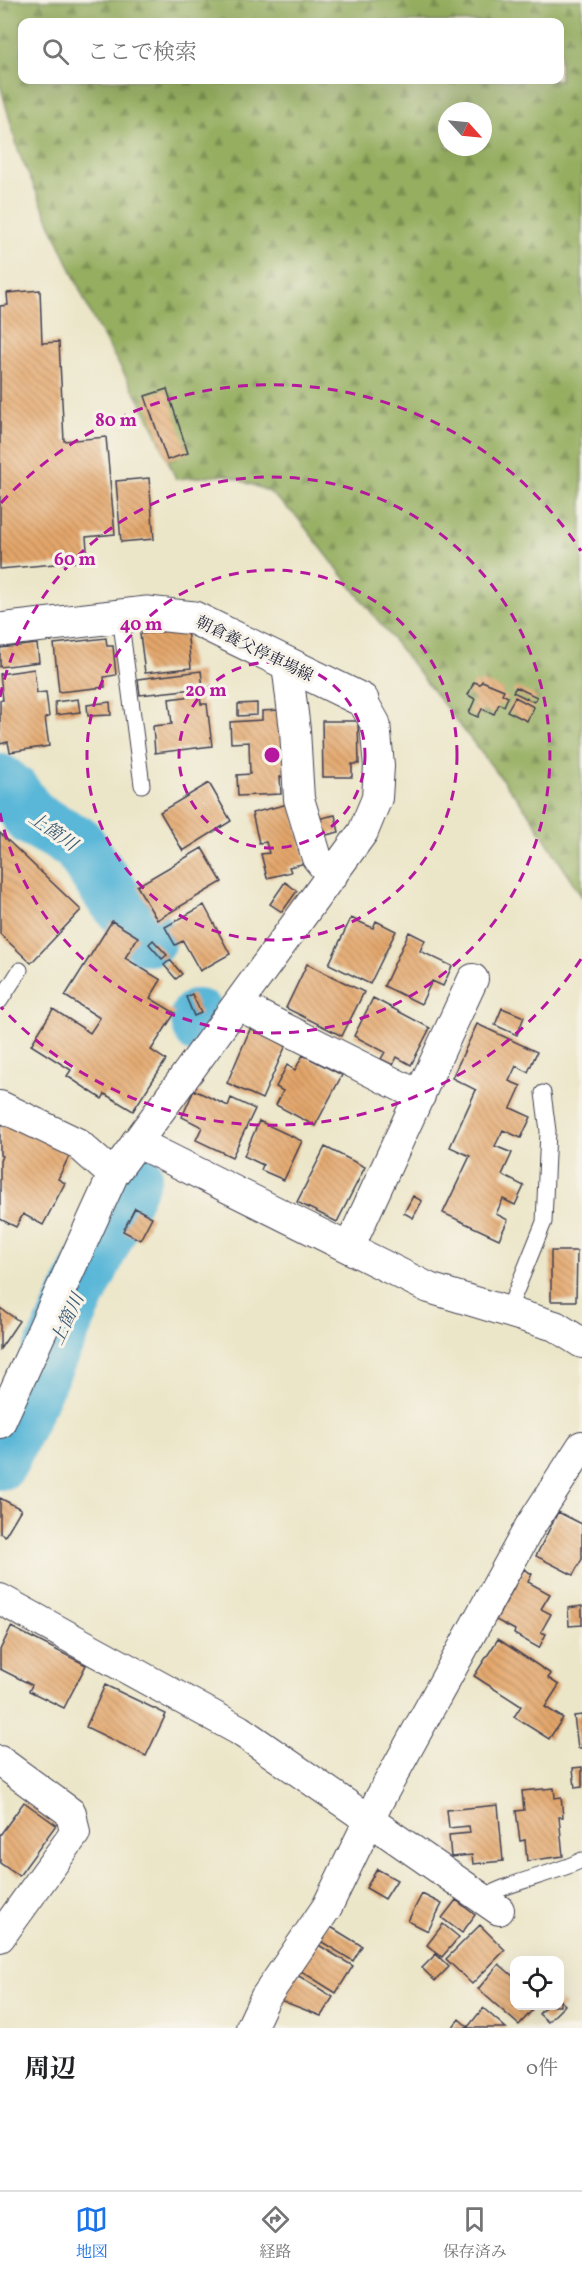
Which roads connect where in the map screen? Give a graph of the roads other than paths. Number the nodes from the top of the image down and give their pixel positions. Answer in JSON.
{"nodes":[{"id":1,"x":120,"y":616,"type":"junction"},
{"id":2,"x":0,"y":630,"type":"edge"},
{"id":3,"x":287,"y":664,"type":"junction"},
{"id":4,"x":362,"y":700,"type":"joint"},
{"id":5,"x":142,"y":785,"type":"dead end"},
{"id":6,"x":332,"y":876,"type":"junction"},
{"id":7,"x":20,"y":970,"type":"dead end"},
{"id":8,"x":473,"y":980,"type":"dead end"},
{"id":9,"x":0,"y":1001,"type":"edge"},
{"id":10,"x":238,"y":1005,"type":"junction"},
{"id":11,"x":543,"y":1094,"type":"dead end"},
{"id":12,"x":420,"y":1096,"type":"junction"},
{"id":13,"x":0,"y":1106,"type":"edge"},
{"id":14,"x":136,"y":1142,"type":"junction"},
{"id":15,"x":113,"y":1175,"type":"junction"},
{"id":16,"x":349,"y":1248,"type":"junction"},
{"id":17,"x":508,"y":1311,"type":"junction"},
{"id":18,"x":582,"y":1343,"type":"edge"},
{"id":19,"x":0,"y":1423,"type":"edge"},
{"id":20,"x":582,"y":1446,"type":"edge"},
{"id":21,"x":0,"y":1599,"type":"edge"},
{"id":22,"x":0,"y":1761,"type":"edge"},
{"id":23,"x":371,"y":1820,"type":"junction"},
{"id":24,"x":582,"y":1860,"type":"edge"},
{"id":25,"x":490,"y":1904,"type":"joint"},
{"id":26,"x":0,"y":1937,"type":"edge"},
{"id":27,"x":251,"y":2028,"type":"edge"}],
"edges":[{"from":1,"to":2,"type":"main road","name":"朝倉養父停車場線"},
{"from":1,"to":3,"type":"main road","name":"朝倉養父停車場線"},
{"from":1,"to":5,"type":"lane"},
{"from":3,"to":4,"type":"main road","name":"朝倉養父停車場線"},
{"from":3,"to":6,"type":"street"},
{"from":4,"to":6,"type":"street"},
{"from":6,"to":10,"type":"street"},
{"from":7,"to":9,"type":"lane"},
{"from":8,"to":12,"type":"street"},
{"from":10,"to":12,"type":"street"},
{"from":10,"to":14,"type":"street"},
{"from":11,"to":17,"type":"lane"},
{"from":12,"to":16,"type":"street"},
{"from":13,"to":15,"type":"street"},
{"from":14,"to":15,"type":"street"},
{"from":14,"to":16,"type":"street"},
{"from":15,"to":19,"type":"street"},
{"from":16,"to":17,"type":"street"},
{"from":17,"to":18,"type":"street"},
{"from":20,"to":23,"type":"street"},
{"from":21,"to":23,"type":"street"},
{"from":22,"to":26,"type":"street"},
{"from":23,"to":25,"type":"street"},
{"from":23,"to":27,"type":"street"},
{"from":24,"to":25,"type":"lane"}]}
